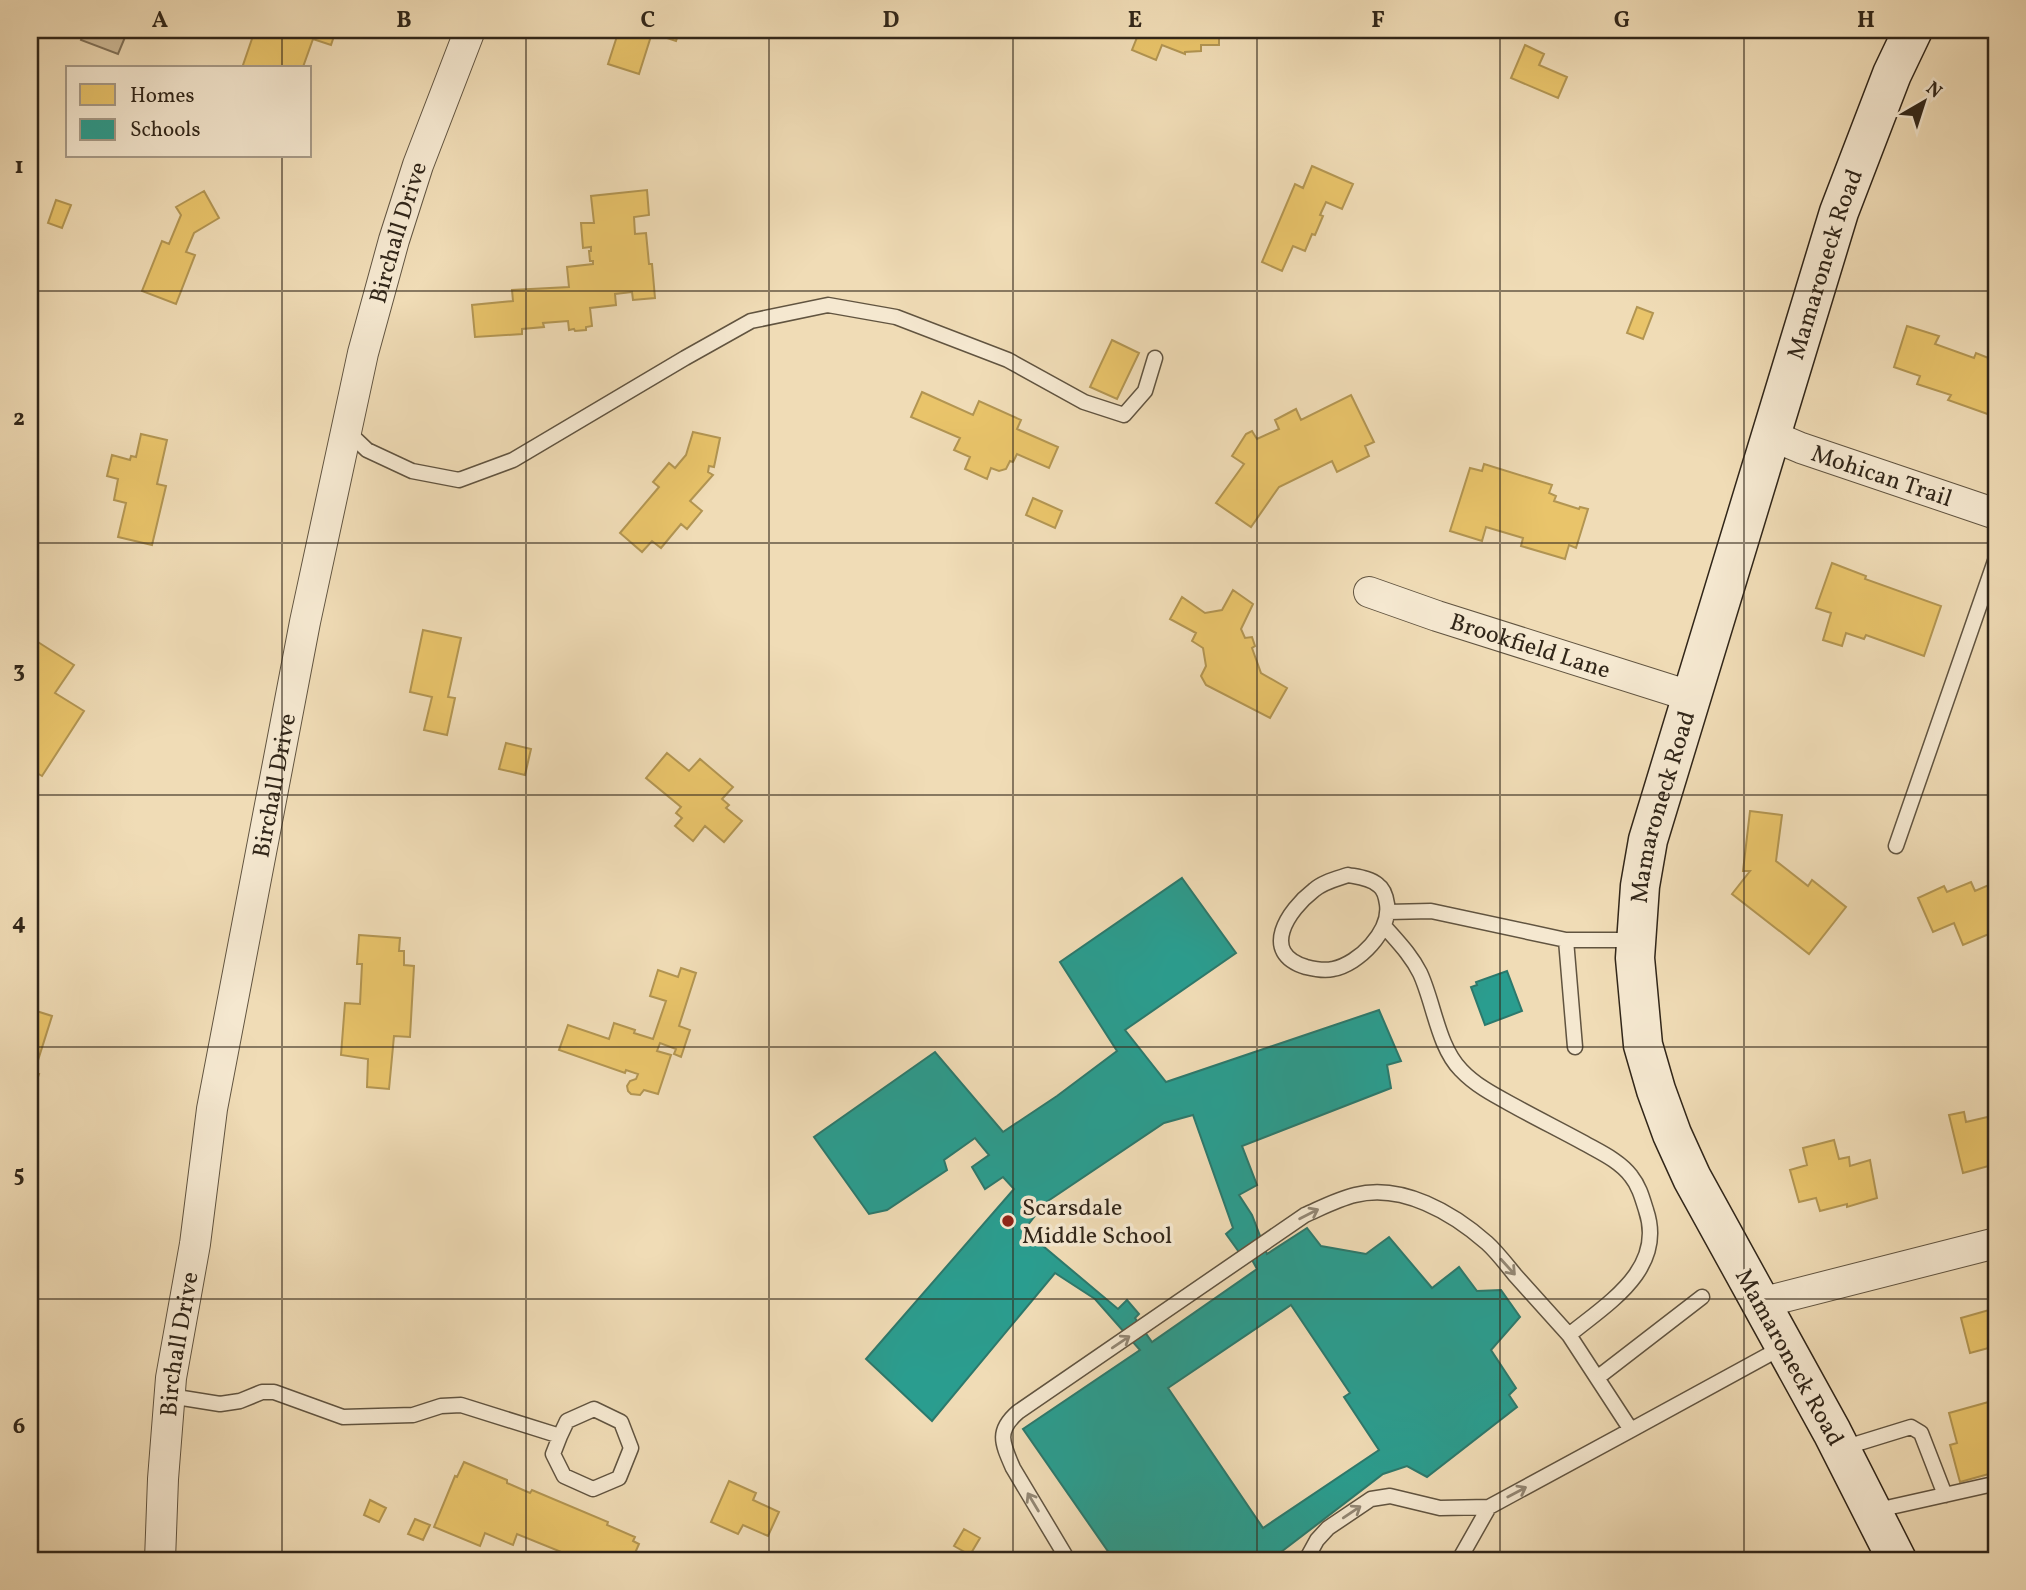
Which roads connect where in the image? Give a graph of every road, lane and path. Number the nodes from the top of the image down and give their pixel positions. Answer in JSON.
{"nodes":[{"id":1,"x":470,"y":30,"type":"edge"},
{"id":2,"x":1913,"y":30,"type":"edge"},
{"id":3,"x":1155,"y":358,"type":"dead end"},
{"id":4,"x":346,"y":430,"type":"junction"},
{"id":5,"x":1770,"y":435,"type":"junction"},
{"id":6,"x":1996,"y":514,"type":"edge"},
{"id":7,"x":1996,"y":558,"type":"edge"},
{"id":8,"x":1369,"y":592,"type":"dead end"},
{"id":9,"x":1690,"y":696,"type":"junction"},
{"id":10,"x":1896,"y":846,"type":"dead end"},
{"id":11,"x":1388,"y":912,"type":"junction"},
{"id":12,"x":1385,"y":927,"type":"junction"},
{"id":13,"x":1566,"y":940,"type":"junction"},
{"id":14,"x":1636,"y":940,"type":"junction"},
{"id":15,"x":1575,"y":1046,"type":"dead end"},
{"id":16,"x":1996,"y":1243,"type":"edge"},
{"id":17,"x":1702,"y":1297,"type":"dead end"},
{"id":18,"x":1760,"y":1303,"type":"junction"},
{"id":19,"x":1569,"y":1335,"type":"junction"},
{"id":20,"x":1784,"y":1347,"type":"junction"},
{"id":21,"x":1597,"y":1378,"type":"junction"},
{"id":22,"x":170,"y":1396,"type":"junction"},
{"id":23,"x":1631,"y":1430,"type":"junction"},
{"id":24,"x":560,"y":1436,"type":"junction"},
{"id":25,"x":1840,"y":1448,"type":"junction"},
{"id":26,"x":1989,"y":1485,"type":"dead end"},
{"id":27,"x":1945,"y":1494,"type":"junction"},
{"id":28,"x":1489,"y":1507,"type":"junction"},
{"id":29,"x":1872,"y":1511,"type":"junction"},
{"id":30,"x":160,"y":1560,"type":"edge"},
{"id":31,"x":1068,"y":1560,"type":"edge"},
{"id":32,"x":1306,"y":1560,"type":"edge"},
{"id":33,"x":1460,"y":1560,"type":"edge"},
{"id":34,"x":1897,"y":1560,"type":"edge"}],
"edges":[{"from":1,"to":4,"type":"street","name":"Birchall Drive"},
{"from":2,"to":5,"type":"street","name":"Mamaroneck Road"},
{"from":3,"to":4,"type":"lane"},
{"from":4,"to":22,"type":"street","name":"Birchall Drive"},
{"from":5,"to":6,"type":"street","name":"Mohican Trail"},
{"from":5,"to":9,"type":"street","name":"Mamaroneck Road"},
{"from":7,"to":10,"type":"lane"},
{"from":8,"to":9,"type":"street","name":"Brookfield Lane"},
{"from":9,"to":14,"type":"street","name":"Mamaroneck Road"},
{"from":11,"to":12,"type":"lane"},
{"from":11,"to":12,"type":"lane"},
{"from":11,"to":13,"type":"lane"},
{"from":12,"to":19,"type":"lane"},
{"from":13,"to":14,"type":"lane"},
{"from":13,"to":15,"type":"lane"},
{"from":14,"to":18,"type":"street","name":"Mamaroneck Road"},
{"from":16,"to":18,"type":"street"},
{"from":17,"to":21,"type":"lane"},
{"from":18,"to":20,"type":"street","name":"Mamaroneck Road"},
{"from":19,"to":21,"type":"lane"},
{"from":31,"to":19,"type":"lane","one_way":true},
{"from":20,"to":23,"type":"lane"},
{"from":20,"to":25,"type":"street","name":"Mamaroneck Road"},
{"from":21,"to":23,"type":"lane"},
{"from":22,"to":24,"type":"lane"},
{"from":22,"to":30,"type":"street","name":"Birchall Drive"},
{"from":28,"to":23,"type":"lane","one_way":true},
{"from":24,"to":24,"type":"lane"},
{"from":25,"to":27,"type":"lane"},
{"from":25,"to":29,"type":"street","name":"Mamaroneck Road"},
{"from":26,"to":27,"type":"lane"},
{"from":27,"to":29,"type":"lane"},
{"from":32,"to":28,"type":"lane","one_way":true},
{"from":28,"to":33,"type":"lane"},
{"from":29,"to":34,"type":"street","name":"Mamaroneck Road"}]}
